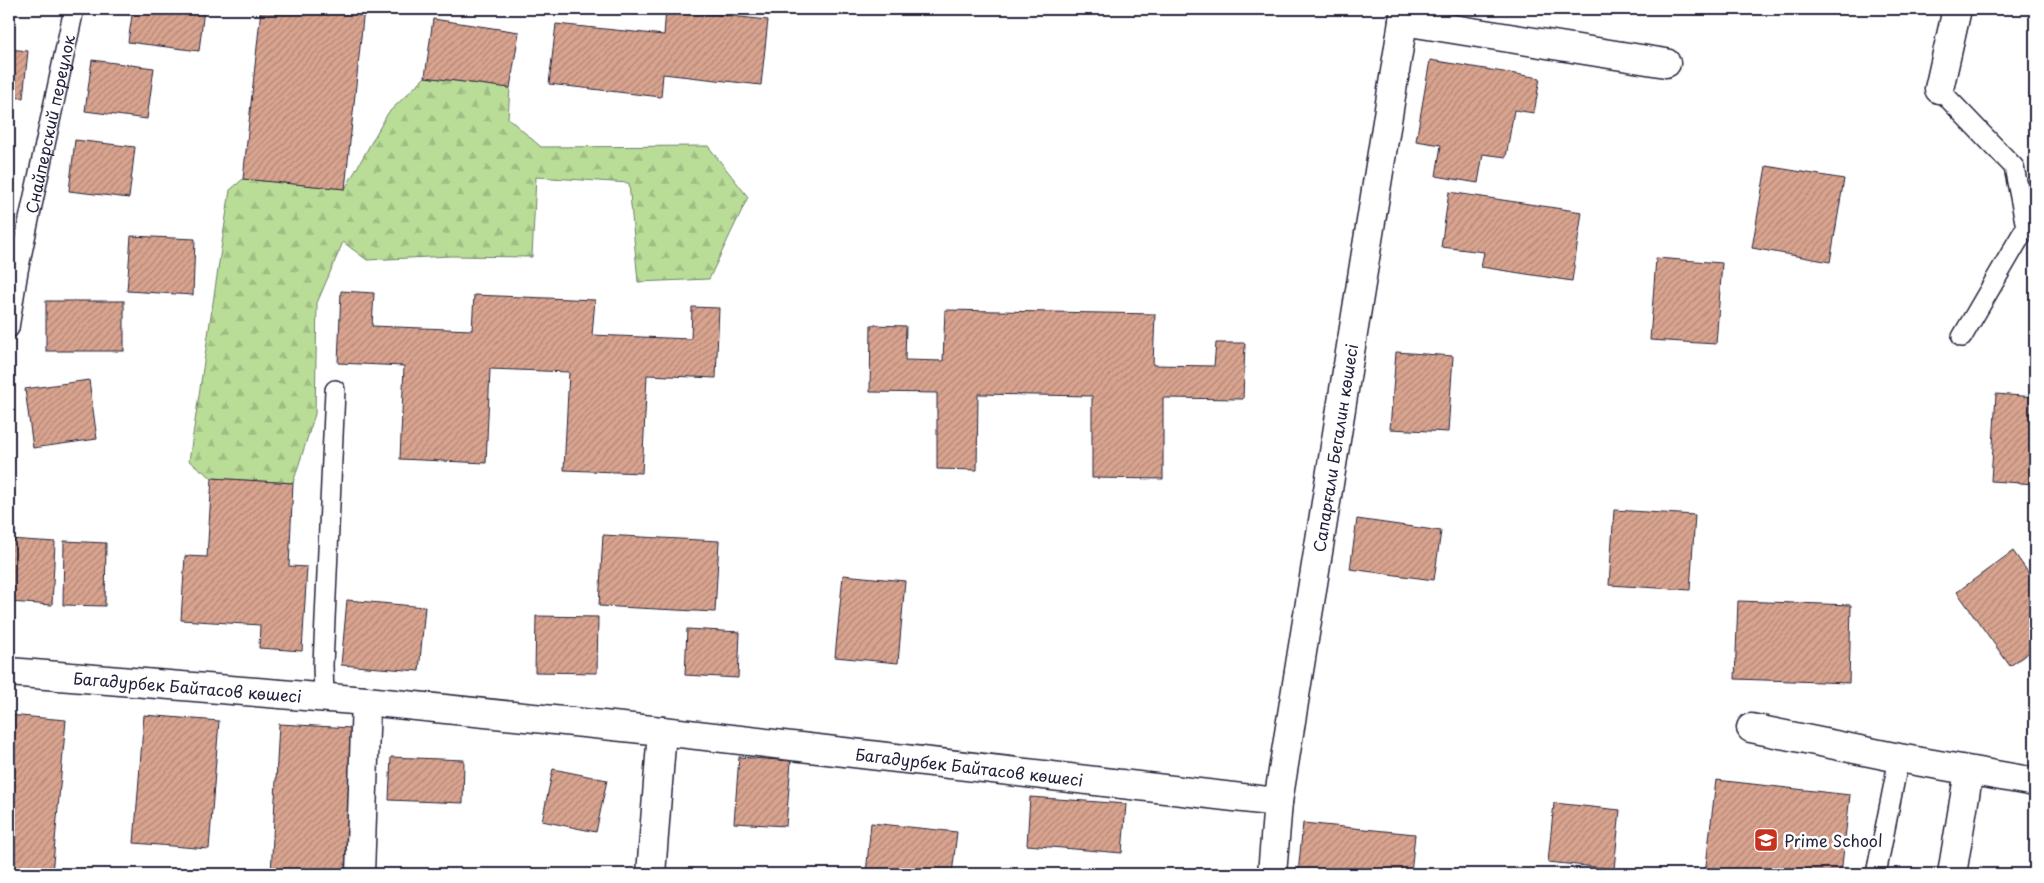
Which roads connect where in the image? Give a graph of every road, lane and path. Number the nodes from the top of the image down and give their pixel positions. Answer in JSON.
{"nodes":[{"id":1,"x":74,"y":9,"type":"edge"},
{"id":2,"x":1958,"y":9,"type":"edge"},
{"id":3,"x":1404,"y":15,"type":"edge"},
{"id":4,"x":1666,"y":63,"type":"dead end"},
{"id":5,"x":1939,"y":89,"type":"joint"},
{"id":6,"x":9,"y":328,"type":"edge"},
{"id":7,"x":1962,"y":337,"type":"dead end"},
{"id":8,"x":335,"y":390,"type":"dead end"},
{"id":9,"x":9,"y":672,"type":"edge"},
{"id":10,"x":324,"y":698,"type":"junction"},
{"id":11,"x":366,"y":701,"type":"junction"},
{"id":12,"x":1751,"y":728,"type":"dead end"},
{"id":13,"x":662,"y":731,"type":"junction"},
{"id":14,"x":1899,"y":758,"type":"junction"},
{"id":15,"x":1969,"y":771,"type":"junction"},
{"id":16,"x":2035,"y":782,"type":"edge"},
{"id":17,"x":1278,"y":802,"type":"junction"},
{"id":18,"x":360,"y":874,"type":"edge"},
{"id":19,"x":651,"y":874,"type":"edge"},
{"id":20,"x":1272,"y":874,"type":"edge"},
{"id":21,"x":1876,"y":874,"type":"edge"},
{"id":22,"x":1952,"y":874,"type":"edge"}],
"edges":[{"from":1,"to":6,"type":"lane","name":"Снайперский переулок"},
{"from":2,"to":5,"type":"street"},
{"from":3,"to":4,"type":"street","name":"Сапарғали Бегалин көшесі"},
{"from":3,"to":17,"type":"street","name":"Сапарғали Бегалин көшесі"},
{"from":5,"to":7,"type":"lane"},
{"from":8,"to":10,"type":"lane"},
{"from":9,"to":10,"type":"street","name":"Багадурбек Байтасов көшесі"},
{"from":10,"to":11,"type":"street","name":"Багадурбек Байтасов көшесі"},
{"from":11,"to":13,"type":"street","name":"Багадурбек Байтасов көшесі"},
{"from":11,"to":18,"type":"street"},
{"from":12,"to":14,"type":"street"},
{"from":13,"to":17,"type":"street","name":"Багадурбек Байтасов көшесі"},
{"from":13,"to":19,"type":"street"},
{"from":14,"to":15,"type":"street"},
{"from":14,"to":21,"type":"lane"},
{"from":15,"to":16,"type":"street"},
{"from":15,"to":22,"type":"street"},
{"from":17,"to":20,"type":"street","name":"Сапарғали Бегалин көшесі"}]}
